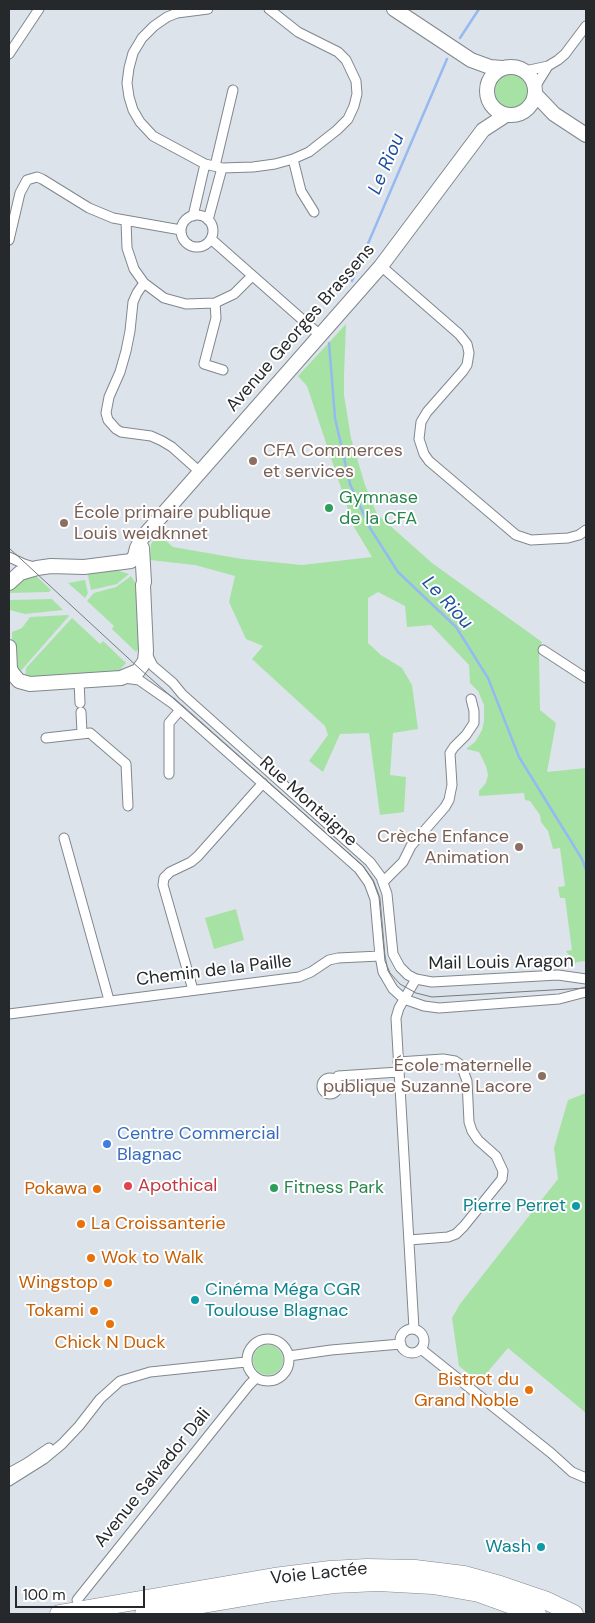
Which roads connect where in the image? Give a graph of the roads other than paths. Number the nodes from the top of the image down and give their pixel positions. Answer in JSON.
{"nodes":[{"id":1,"x":39,"y":9,"type":"edge"},
{"id":2,"x":206,"y":9,"type":"edge"},
{"id":3,"x":269,"y":9,"type":"edge"},
{"id":4,"x":394,"y":9,"type":"edge"},
{"id":5,"x":586,"y":26,"type":"edge"},
{"id":6,"x":9,"y":54,"type":"edge"},
{"id":7,"x":471,"y":60,"type":"junction"},
{"id":8,"x":548,"y":66,"type":"junction"},
{"id":9,"x":502,"y":68,"type":"junction"},
{"id":10,"x":525,"y":71,"type":"junction"},
{"id":11,"x":487,"y":84,"type":"junction"},
{"id":12,"x":233,"y":90,"type":"dead end"},
{"id":13,"x":535,"y":91,"type":"junction"},
{"id":14,"x":489,"y":103,"type":"junction"},
{"id":15,"x":524,"y":111,"type":"junction"},
{"id":16,"x":554,"y":114,"type":"junction"},
{"id":17,"x":506,"y":115,"type":"junction"},
{"id":18,"x":483,"y":130,"type":"junction"},
{"id":19,"x":586,"y":135,"type":"edge"},
{"id":20,"x":293,"y":159,"type":"junction"},
{"id":21,"x":205,"y":164,"type":"junction"},
{"id":22,"x":218,"y":167,"type":"junction"},
{"id":23,"x":314,"y":212,"type":"dead end"},
{"id":24,"x":193,"y":216,"type":"junction"},
{"id":25,"x":208,"y":220,"type":"junction"},
{"id":26,"x":126,"y":221,"type":"junction"},
{"id":27,"x":181,"y":230,"type":"junction"},
{"id":28,"x":211,"y":239,"type":"junction"},
{"id":29,"x":9,"y":240,"type":"edge"},
{"id":30,"x":381,"y":266,"type":"junction"},
{"id":31,"x":252,"y":276,"type":"junction"},
{"id":32,"x":144,"y":283,"type":"junction"},
{"id":33,"x":216,"y":303,"type":"junction"},
{"id":34,"x":321,"y":336,"type":"junction"},
{"id":35,"x":223,"y":370,"type":"dead end"},
{"id":36,"x":200,"y":472,"type":"junction"},
{"id":37,"x":586,"y":530,"type":"edge"},
{"id":38,"x":139,"y":547,"type":"junction"},
{"id":39,"x":9,"y":557,"type":"edge"},
{"id":40,"x":112,"y":563,"type":"junction"},
{"id":41,"x":37,"y":568,"type":"junction"},
{"id":42,"x":9,"y":583,"type":"edge"},
{"id":43,"x":142,"y":585,"type":"junction"},
{"id":44,"x":9,"y":647,"type":"edge"},
{"id":45,"x":543,"y":650,"type":"dead end"},
{"id":46,"x":146,"y":651,"type":"junction"},
{"id":47,"x":12,"y":676,"type":"edge"},
{"id":48,"x":121,"y":678,"type":"junction"},
{"id":49,"x":586,"y":678,"type":"edge"},
{"id":50,"x":79,"y":681,"type":"junction"},
{"id":51,"x":471,"y":699,"type":"dead end"},
{"id":52,"x":180,"y":710,"type":"junction"},
{"id":53,"x":82,"y":733,"type":"junction"},
{"id":54,"x":46,"y":738,"type":"dead end"},
{"id":55,"x":169,"y":774,"type":"dead end"},
{"id":56,"x":263,"y":783,"type":"junction"},
{"id":57,"x":128,"y":806,"type":"dead end"},
{"id":58,"x":64,"y":838,"type":"dead end"},
{"id":59,"x":383,"y":882,"type":"junction"},
{"id":60,"x":380,"y":956,"type":"junction"},
{"id":61,"x":416,"y":979,"type":"junction"},
{"id":62,"x":586,"y":979,"type":"edge"},
{"id":63,"x":193,"y":990,"type":"junction"},
{"id":64,"x":586,"y":992,"type":"edge"},
{"id":65,"x":404,"y":999,"type":"junction"},
{"id":66,"x":108,"y":1000,"type":"junction"},
{"id":67,"x":9,"y":1014,"type":"edge"},
{"id":68,"x":398,"y":1062,"type":"junction"},
{"id":69,"x":399,"y":1072,"type":"junction"},
{"id":70,"x":335,"y":1080,"type":"dead end"},
{"id":71,"x":409,"y":1240,"type":"junction"},
{"id":72,"x":414,"y":1329,"type":"junction"},
{"id":73,"x":401,"y":1344,"type":"junction"},
{"id":74,"x":420,"y":1349,"type":"junction"},
{"id":75,"x":289,"y":1356,"type":"junction"},
{"id":76,"x":246,"y":1362,"type":"junction"},
{"id":77,"x":150,"y":1372,"type":"junction"},
{"id":78,"x":256,"y":1378,"type":"junction"},
{"id":79,"x":557,"y":1458,"type":"junction"},
{"id":80,"x":586,"y":1472,"type":"edge"},
{"id":81,"x":9,"y":1473,"type":"edge"},
{"id":82,"x":586,"y":1478,"type":"edge"},
{"id":83,"x":9,"y":1481,"type":"edge"},
{"id":84,"x":77,"y":1600,"type":"dead end"},
{"id":85,"x":59,"y":1614,"type":"edge"},
{"id":86,"x":144,"y":1614,"type":"edge"},
{"id":87,"x":537,"y":1614,"type":"edge"},
{"id":88,"x":574,"y":1614,"type":"edge"}],
"edges":[{"from":1,"to":6,"type":"street"},
{"from":2,"to":21,"type":"street"},
{"from":3,"to":20,"type":"street"},
{"from":4,"to":7,"type":"street"},
{"from":5,"to":8,"type":"street"},
{"from":7,"to":9,"type":"street"},
{"from":7,"to":11,"type":"street"},
{"from":8,"to":10,"type":"street"},
{"from":8,"to":13,"type":"street"},
{"from":9,"to":10,"type":"street"},
{"from":9,"to":11,"type":"street"},
{"from":10,"to":13,"type":"street"},
{"from":11,"to":14,"type":"street"},
{"from":12,"to":22,"type":"street"},
{"from":13,"to":15,"type":"street"},
{"from":13,"to":16,"type":"street"},
{"from":14,"to":17,"type":"street"},
{"from":14,"to":18,"type":"street","name":"Avenue Georges Brassens"},
{"from":15,"to":16,"type":"street"},
{"from":15,"to":17,"type":"street"},
{"from":16,"to":19,"type":"street"},
{"from":17,"to":18,"type":"street","name":"Avenue Georges Brassens"},
{"from":18,"to":30,"type":"street","name":"Avenue Georges Brassens"},
{"from":20,"to":22,"type":"street"},
{"from":20,"to":23,"type":"street"},
{"from":21,"to":22,"type":"street"},
{"from":21,"to":24,"type":"street"},
{"from":22,"to":25,"type":"street"},
{"from":24,"to":25,"type":"street"},
{"from":24,"to":27,"type":"street"},
{"from":25,"to":28,"type":"street"},
{"from":26,"to":27,"type":"street"},
{"from":26,"to":29,"type":"street"},
{"from":26,"to":32,"type":"street"},
{"from":27,"to":28,"type":"street"},
{"from":28,"to":31,"type":"street"},
{"from":30,"to":34,"type":"street","name":"Avenue Georges Brassens"},
{"from":30,"to":37,"type":"street"},
{"from":31,"to":33,"type":"street"},
{"from":31,"to":34,"type":"street"},
{"from":32,"to":33,"type":"street"},
{"from":32,"to":36,"type":"street"},
{"from":33,"to":35,"type":"street"},
{"from":34,"to":36,"type":"street","name":"Avenue Georges Brassens"},
{"from":36,"to":38,"type":"street","name":"Avenue Georges Brassens"},
{"from":38,"to":40,"type":"street","name":"Avenue Georges Brassens"},
{"from":38,"to":43,"type":"street"},
{"from":39,"to":41,"type":"street"},
{"from":40,"to":41,"type":"street"},
{"from":40,"to":43,"type":"street"},
{"from":41,"to":42,"type":"street"},
{"from":43,"to":46,"type":"street"},
{"from":44,"to":47,"type":"street"},
{"from":45,"to":49,"type":"street"},
{"from":46,"to":48,"type":"street"},
{"from":46,"to":59,"type":"street","name":"Rue Montaigne"},
{"from":47,"to":50,"type":"street"},
{"from":48,"to":50,"type":"street"},
{"from":48,"to":52,"type":"street","name":"Rue Montaigne"},
{"from":50,"to":53,"type":"street"},
{"from":51,"to":59,"type":"street"},
{"from":52,"to":55,"type":"street"},
{"from":52,"to":56,"type":"street","name":"Rue Montaigne"},
{"from":53,"to":54,"type":"street"},
{"from":53,"to":57,"type":"street"},
{"from":56,"to":60,"type":"street","name":"Rue Montaigne"},
{"from":56,"to":63,"type":"street"},
{"from":58,"to":66,"type":"street"},
{"from":59,"to":61,"type":"street","name":"Rue Montaigne"},
{"from":60,"to":63,"type":"street","name":"Chemin de la Paille"},
{"from":60,"to":65,"type":"street","name":"Rue Montaigne"},
{"from":61,"to":62,"type":"street","name":"Mail Louis Aragon"},
{"from":61,"to":65,"type":"street"},
{"from":63,"to":66,"type":"street","name":"Chemin de la Paille"},
{"from":64,"to":65,"type":"street","name":"Mail Louis Aragon"},
{"from":65,"to":68,"type":"street"},
{"from":66,"to":67,"type":"street","name":"Chemin de la Paille"},
{"from":68,"to":69,"type":"street"},
{"from":68,"to":71,"type":"street"},
{"from":69,"to":70,"type":"street"},
{"from":69,"to":71,"type":"street"},
{"from":71,"to":72,"type":"street"},
{"from":72,"to":73,"type":"street"},
{"from":72,"to":74,"type":"street"},
{"from":73,"to":74,"type":"street"},
{"from":73,"to":75,"type":"street"},
{"from":74,"to":79,"type":"street"},
{"from":75,"to":76,"type":"street"},
{"from":75,"to":78,"type":"street"},
{"from":76,"to":77,"type":"street"},
{"from":76,"to":78,"type":"street"},
{"from":77,"to":81,"type":"street"},
{"from":77,"to":83,"type":"street"},
{"from":78,"to":84,"type":"street","name":"Avenue Salvador Dali"},
{"from":79,"to":80,"type":"street"},
{"from":79,"to":82,"type":"street"},
{"from":85,"to":88,"type":"highway","name":"Voie Lactée"},
{"from":86,"to":87,"type":"highway","name":"Voie Lactée"}]}
